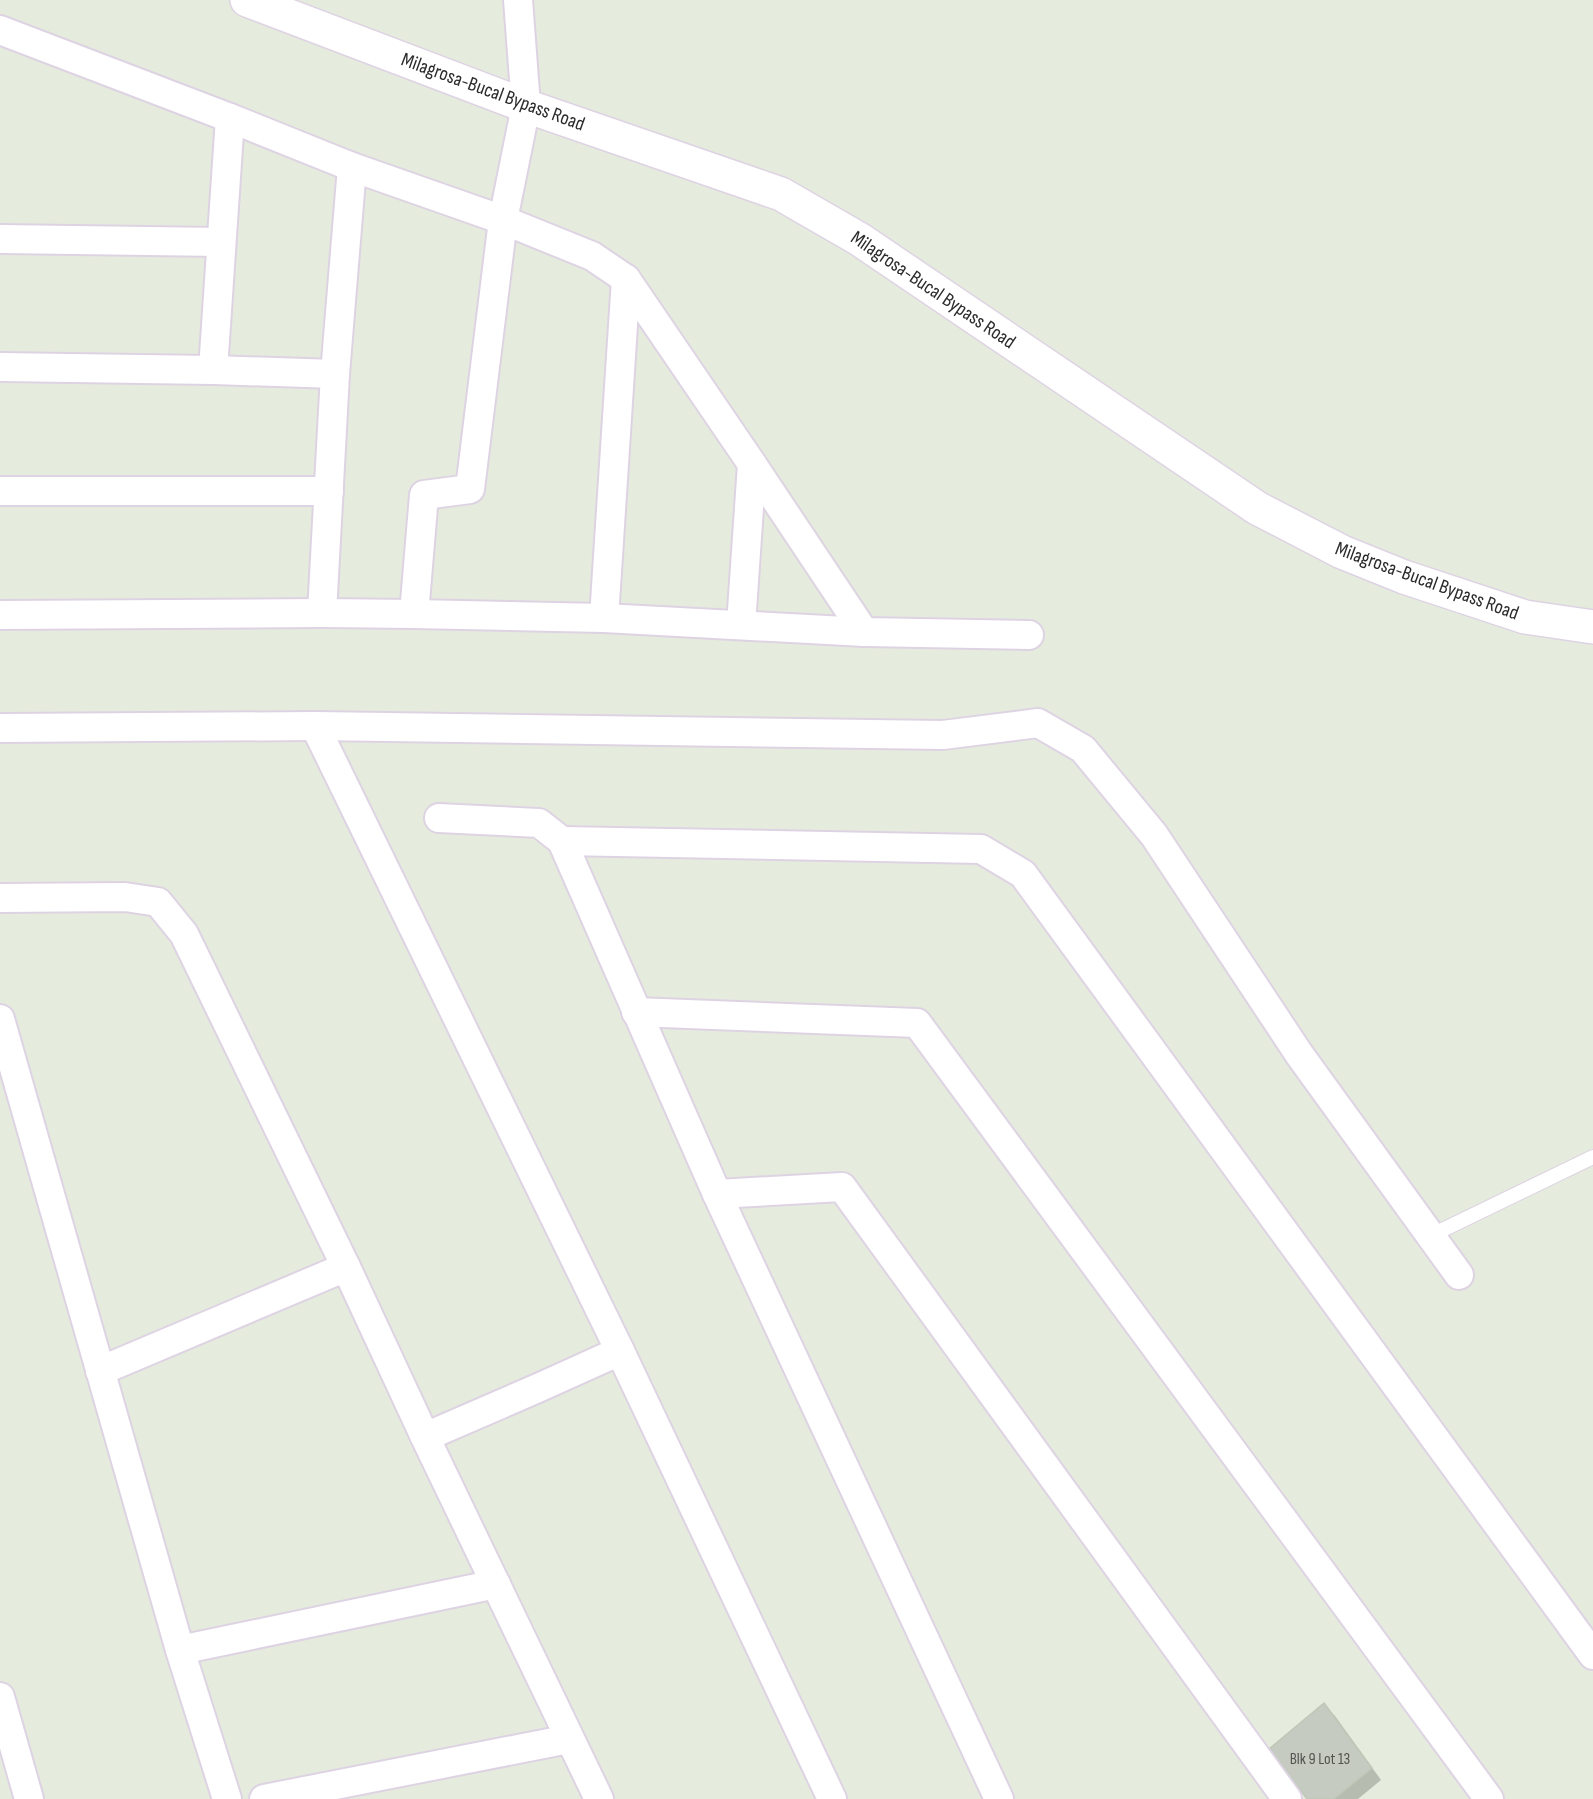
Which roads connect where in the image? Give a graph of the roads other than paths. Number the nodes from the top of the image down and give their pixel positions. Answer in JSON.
{"nodes":[{"id":1,"x":247,"y":0,"type":"edge"},
{"id":2,"x":518,"y":0,"type":"edge"},
{"id":3,"x":0,"y":30,"type":"edge"},
{"id":4,"x":526,"y":106,"type":"junction"},
{"id":5,"x":230,"y":118,"type":"junction"},
{"id":6,"x":352,"y":167,"type":"junction"},
{"id":7,"x":503,"y":220,"type":"junction"},
{"id":8,"x":0,"y":239,"type":"edge"},
{"id":9,"x":221,"y":242,"type":"junction"},
{"id":10,"x":626,"y":279,"type":"junction"},
{"id":11,"x":0,"y":367,"type":"edge"},
{"id":12,"x":213,"y":370,"type":"junction"},
{"id":13,"x":335,"y":374,"type":"junction"},
{"id":14,"x":752,"y":464,"type":"junction"},
{"id":15,"x":0,"y":491,"type":"edge"},
{"id":16,"x":329,"y":491,"type":"junction"},
{"id":17,"x":322,"y":613,"type":"junction"},
{"id":18,"x":414,"y":614,"type":"junction"},
{"id":19,"x":0,"y":615,"type":"edge"},
{"id":20,"x":604,"y":618,"type":"junction"},
{"id":21,"x":741,"y":626,"type":"junction"},
{"id":22,"x":1593,"y":627,"type":"edge"},
{"id":23,"x":864,"y":632,"type":"junction"},
{"id":24,"x":1029,"y":635,"type":"dead end"},
{"id":25,"x":315,"y":726,"type":"junction"},
{"id":26,"x":0,"y":728,"type":"edge"},
{"id":27,"x":439,"y":818,"type":"dead end"},
{"id":28,"x":562,"y":842,"type":"junction"},
{"id":29,"x":0,"y":898,"type":"edge"},
{"id":30,"x":636,"y":1012,"type":"junction"},
{"id":31,"x":0,"y":1019,"type":"edge"},
{"id":32,"x":1593,"y":1158,"type":"edge"},
{"id":33,"x":717,"y":1194,"type":"junction"},
{"id":34,"x":1430,"y":1236,"type":"junction"},
{"id":35,"x":346,"y":1267,"type":"junction"},
{"id":36,"x":1459,"y":1275,"type":"dead end"},
{"id":37,"x":620,"y":1351,"type":"junction"},
{"id":38,"x":100,"y":1371,"type":"junction"},
{"id":39,"x":425,"y":1437,"type":"junction"},
{"id":40,"x":496,"y":1584,"type":"junction"},
{"id":41,"x":180,"y":1650,"type":"junction"},
{"id":42,"x":1593,"y":1655,"type":"edge"},
{"id":43,"x":0,"y":1697,"type":"edge"},
{"id":44,"x":569,"y":1739,"type":"junction"},
{"id":45,"x":29,"y":1799,"type":"edge"},
{"id":46,"x":227,"y":1799,"type":"edge"},
{"id":47,"x":264,"y":1799,"type":"edge"},
{"id":48,"x":599,"y":1799,"type":"edge"},
{"id":49,"x":831,"y":1799,"type":"edge"},
{"id":50,"x":999,"y":1799,"type":"edge"},
{"id":51,"x":1287,"y":1799,"type":"edge"},
{"id":52,"x":1489,"y":1799,"type":"edge"}],
"edges":[{"from":1,"to":4,"type":"main road","name":"Milagrosa-Bucal Bypass Road"},
{"from":2,"to":4,"type":"street"},
{"from":3,"to":5,"type":"street"},
{"from":4,"to":7,"type":"street"},
{"from":4,"to":22,"type":"main road","name":"Milagrosa-Bucal Bypass Road"},
{"from":5,"to":6,"type":"street"},
{"from":5,"to":9,"type":"street"},
{"from":6,"to":7,"type":"street"},
{"from":6,"to":13,"type":"street"},
{"from":7,"to":10,"type":"street"},
{"from":7,"to":18,"type":"street"},
{"from":8,"to":9,"type":"street"},
{"from":9,"to":12,"type":"street"},
{"from":10,"to":14,"type":"street"},
{"from":10,"to":20,"type":"street"},
{"from":11,"to":12,"type":"street"},
{"from":12,"to":13,"type":"street"},
{"from":13,"to":16,"type":"street"},
{"from":14,"to":21,"type":"street"},
{"from":14,"to":23,"type":"street"},
{"from":15,"to":16,"type":"street"},
{"from":16,"to":17,"type":"street"},
{"from":17,"to":18,"type":"street"},
{"from":17,"to":19,"type":"street"},
{"from":18,"to":20,"type":"street"},
{"from":20,"to":21,"type":"street"},
{"from":21,"to":23,"type":"street"},
{"from":23,"to":24,"type":"street"},
{"from":25,"to":26,"type":"street"},
{"from":25,"to":34,"type":"street"},
{"from":25,"to":37,"type":"street"},
{"from":27,"to":28,"type":"street"},
{"from":28,"to":30,"type":"street"},
{"from":28,"to":42,"type":"street"},
{"from":29,"to":35,"type":"street"},
{"from":30,"to":33,"type":"street"},
{"from":30,"to":52,"type":"street"},
{"from":31,"to":38,"type":"street"},
{"from":32,"to":34,"type":"lane"},
{"from":33,"to":50,"type":"street"},
{"from":33,"to":51,"type":"street"},
{"from":34,"to":36,"type":"street"},
{"from":35,"to":38,"type":"street"},
{"from":35,"to":39,"type":"street"},
{"from":37,"to":39,"type":"street"},
{"from":37,"to":49,"type":"street"},
{"from":38,"to":41,"type":"street"},
{"from":39,"to":40,"type":"street"},
{"from":40,"to":41,"type":"street"},
{"from":40,"to":44,"type":"street"},
{"from":41,"to":46,"type":"street"},
{"from":43,"to":45,"type":"street"},
{"from":44,"to":47,"type":"street"},
{"from":44,"to":48,"type":"street"}]}
